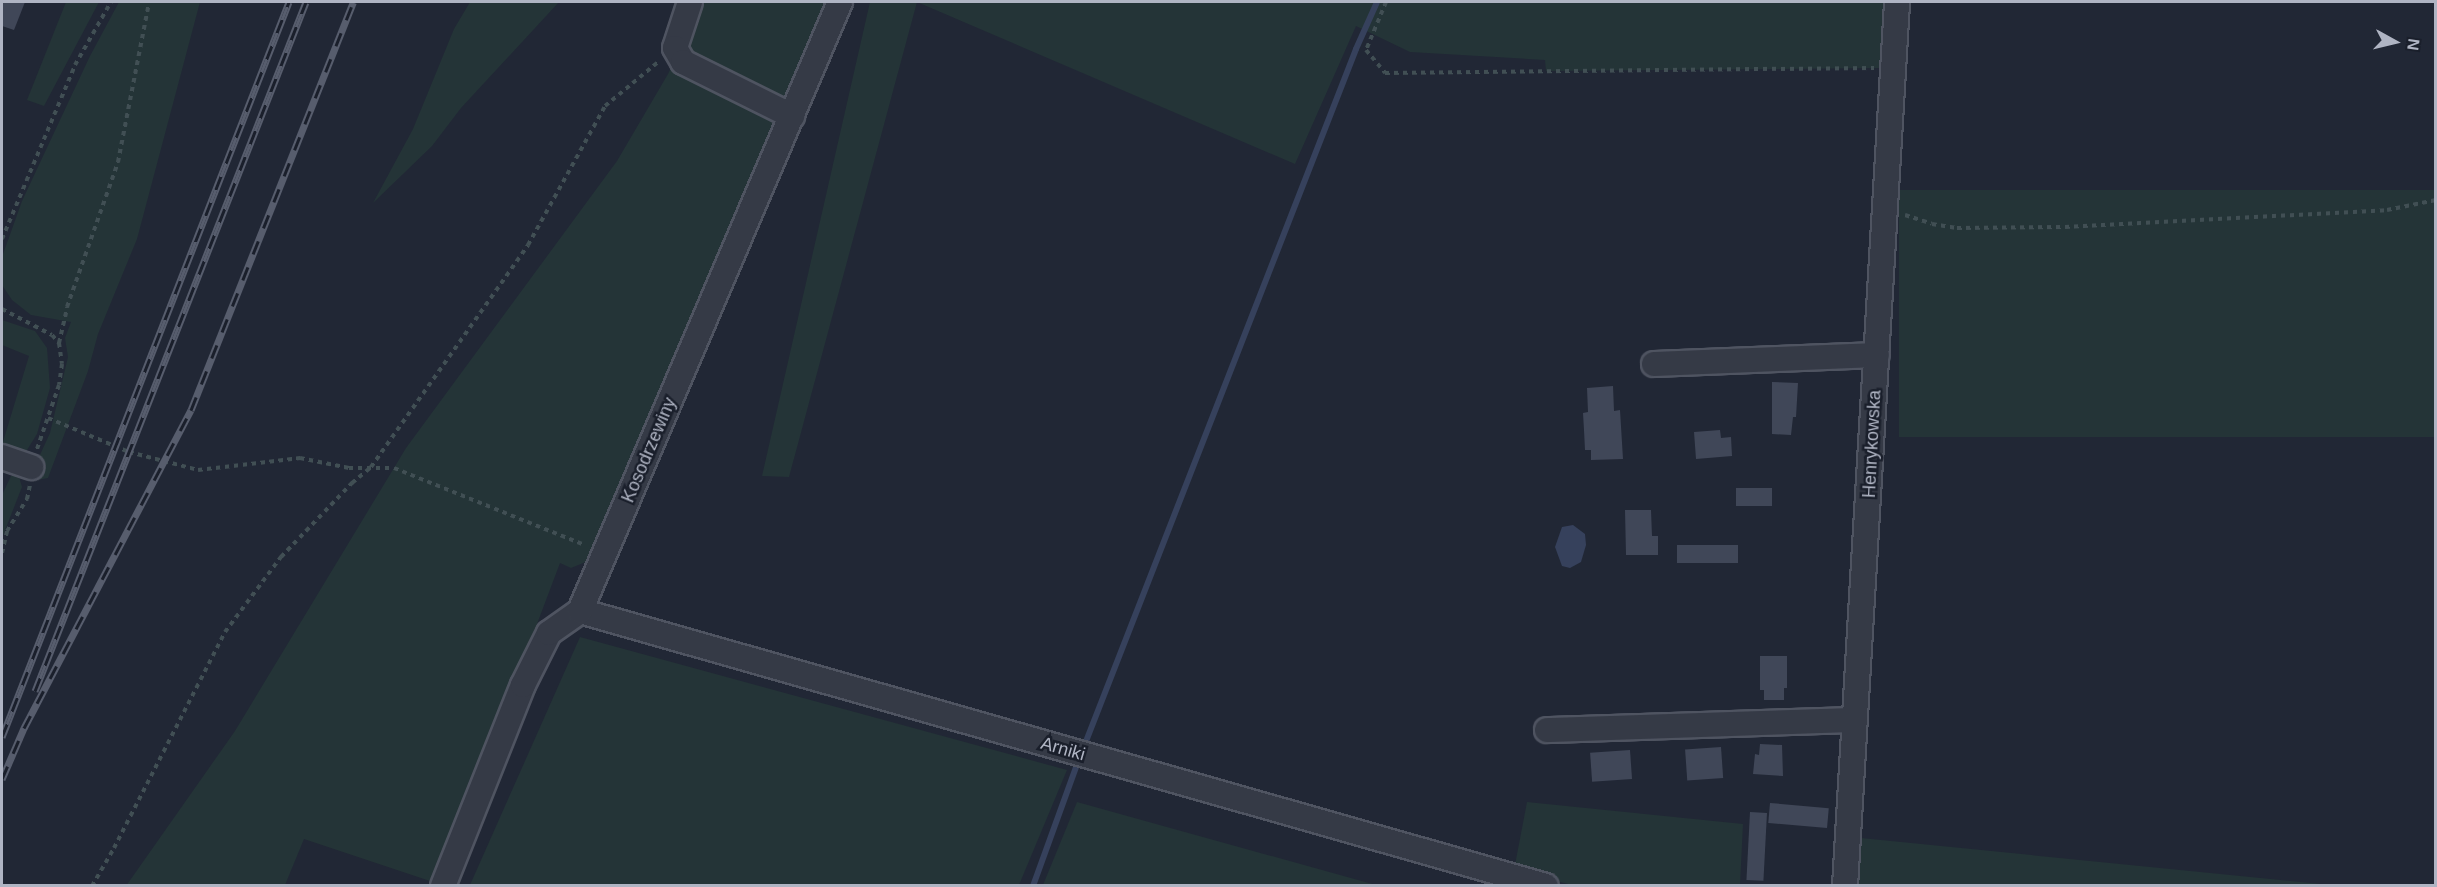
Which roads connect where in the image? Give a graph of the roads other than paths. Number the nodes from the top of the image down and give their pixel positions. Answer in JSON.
{"nodes":[{"id":1,"x":690,"y":2,"type":"edge"},
{"id":2,"x":840,"y":2,"type":"edge"},
{"id":3,"x":1897,"y":2,"type":"edge"},
{"id":4,"x":792,"y":116,"type":"junction"},
{"id":5,"x":1877,"y":355,"type":"junction"},
{"id":6,"x":1654,"y":364,"type":"dead end"},
{"id":7,"x":2,"y":457,"type":"edge"},
{"id":8,"x":31,"y":467,"type":"road end"},
{"id":9,"x":580,"y":612,"type":"junction"},
{"id":10,"x":1855,"y":720,"type":"junction"},
{"id":11,"x":1546,"y":730,"type":"dead end"},
{"id":12,"x":443,"y":885,"type":"edge"},
{"id":13,"x":1546,"y":885,"type":"edge"},
{"id":14,"x":1845,"y":885,"type":"edge"}],
"edges":[{"from":1,"to":4,"type":"street"},
{"from":2,"to":4,"type":"street","name":"Kosodrzewiny"},
{"from":3,"to":5,"type":"street","name":"Henrykowska"},
{"from":4,"to":9,"type":"street","name":"Kosodrzewiny"},
{"from":5,"to":6,"type":"street"},
{"from":5,"to":10,"type":"street","name":"Henrykowska"},
{"from":7,"to":8,"type":"street"},
{"from":9,"to":12,"type":"street"},
{"from":9,"to":13,"type":"street","name":"Arniki"},
{"from":10,"to":11,"type":"street"},
{"from":10,"to":14,"type":"street","name":"Henrykowska"}]}
